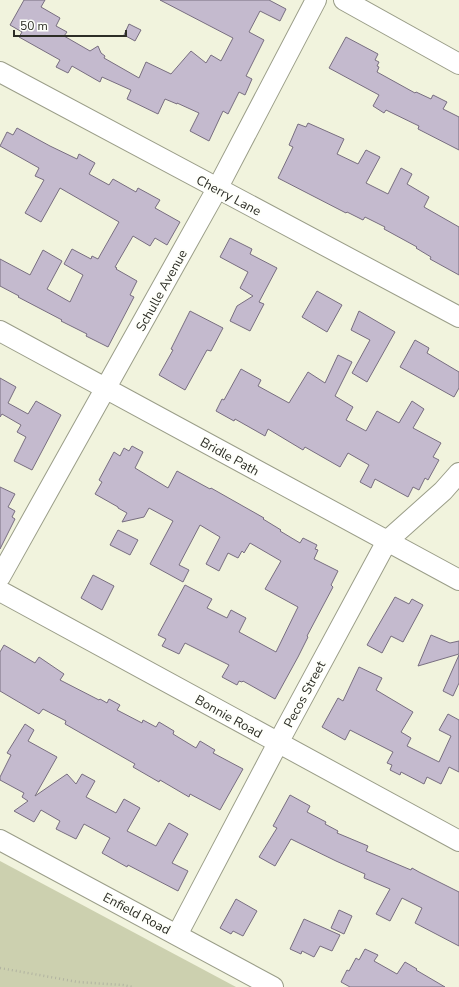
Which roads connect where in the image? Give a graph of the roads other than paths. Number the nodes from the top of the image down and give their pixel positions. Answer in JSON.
{"nodes":[{"id":1,"x":316,"y":0,"type":"edge"},
{"id":2,"x":344,"y":0,"type":"edge"},
{"id":3,"x":459,"y":64,"type":"edge"},
{"id":4,"x":0,"y":72,"type":"edge"},
{"id":5,"x":218,"y":189,"type":"junction"},
{"id":6,"x":459,"y":317,"type":"edge"},
{"id":7,"x":0,"y":331,"type":"edge"},
{"id":8,"x":106,"y":388,"type":"junction"},
{"id":9,"x":459,"y":473,"type":"edge"},
{"id":10,"x":387,"y":541,"type":"junction"},
{"id":11,"x":0,"y":577,"type":"edge"},
{"id":12,"x":459,"y":580,"type":"edge"},
{"id":13,"x":0,"y":591,"type":"edge"},
{"id":14,"x":278,"y":743,"type":"junction"},
{"id":15,"x":0,"y":840,"type":"edge"},
{"id":16,"x":459,"y":841,"type":"edge"},
{"id":17,"x":177,"y":935,"type":"junction"},
{"id":18,"x":273,"y":987,"type":"edge"}],
"edges":[{"from":1,"to":5,"type":"street","name":"Schulle Avenue"},
{"from":2,"to":3,"type":"street"},
{"from":4,"to":5,"type":"street","name":"Cherry Lane"},
{"from":5,"to":6,"type":"street","name":"Cherry Lane"},
{"from":5,"to":8,"type":"street","name":"Schulle Avenue"},
{"from":7,"to":8,"type":"street","name":"Bridle Path"},
{"from":8,"to":10,"type":"street","name":"Bridle Path"},
{"from":8,"to":11,"type":"street","name":"Schulle Avenue"},
{"from":9,"to":10,"type":"street","name":"Pecos Street"},
{"from":10,"to":12,"type":"street","name":"Bridle Path"},
{"from":10,"to":14,"type":"street","name":"Pecos Street"},
{"from":13,"to":14,"type":"street","name":"Bonnie Road"},
{"from":14,"to":16,"type":"street","name":"Bonnie Road"},
{"from":14,"to":17,"type":"street","name":"Pecos Street"},
{"from":15,"to":17,"type":"street","name":"Enfield Road"},
{"from":17,"to":18,"type":"street","name":"Enfield Road"}]}
